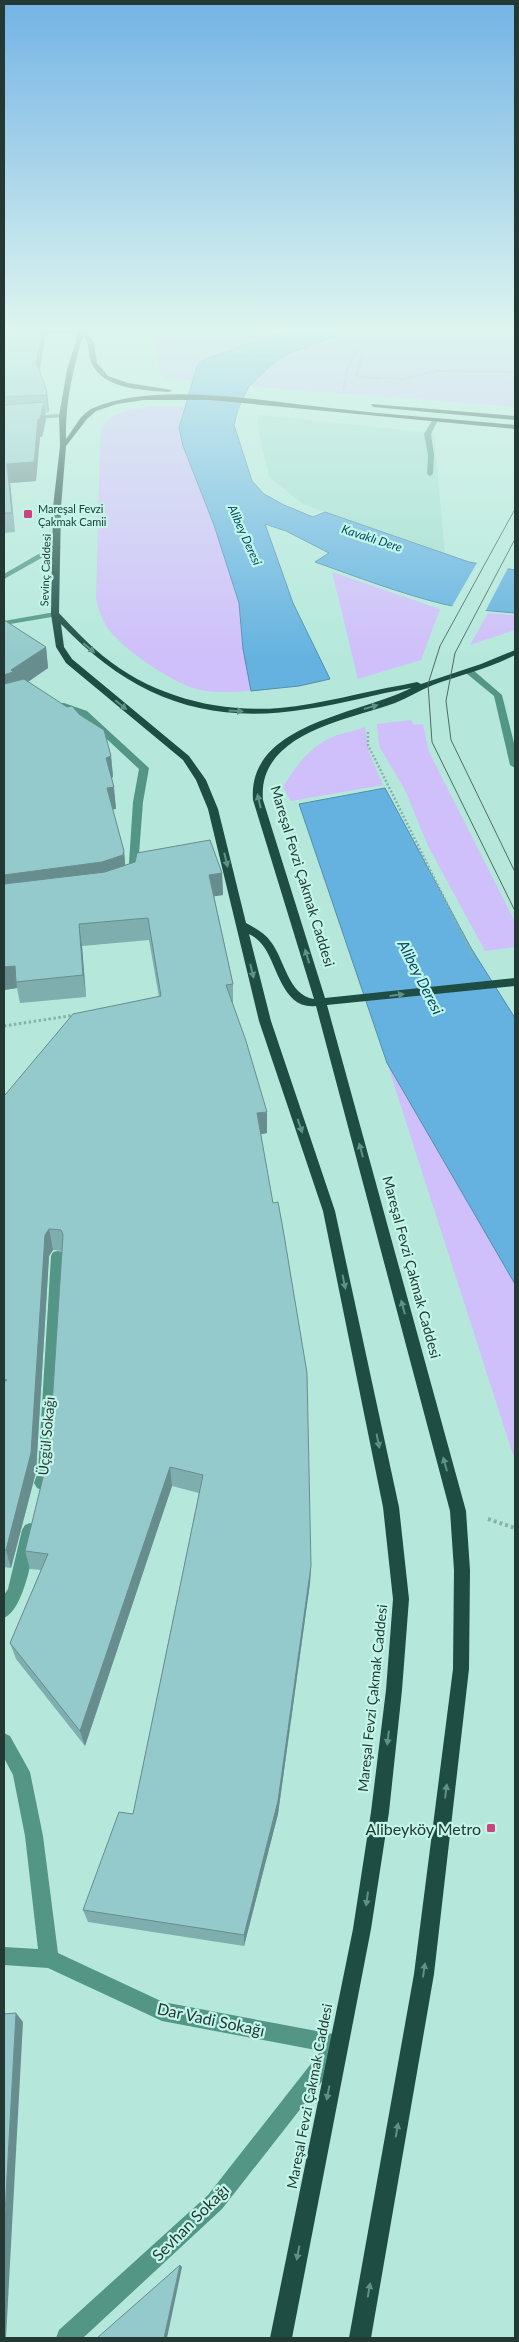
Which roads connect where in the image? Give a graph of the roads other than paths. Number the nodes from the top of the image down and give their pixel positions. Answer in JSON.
{"nodes":[{"id":1,"x":63,"y":439,"type":"edge"},
{"id":2,"x":71,"y":439,"type":"edge"},
{"id":3,"x":427,"y":439,"type":"edge"},
{"id":4,"x":63,"y":446,"type":"junction"},
{"id":5,"x":430,"y":474,"type":"dead end"},
{"id":6,"x":58,"y":547,"type":"junction"},
{"id":7,"x":4,"y":577,"type":"edge"},
{"id":8,"x":55,"y":614,"type":"junction"},
{"id":9,"x":4,"y":623,"type":"edge"},
{"id":10,"x":515,"y":652,"type":"edge"},
{"id":11,"x":515,"y":658,"type":"edge"},
{"id":12,"x":498,"y":662,"type":"junction"},
{"id":13,"x":469,"y":671,"type":"junction"},
{"id":14,"x":428,"y":684,"type":"junction"},
{"id":15,"x":48,"y":700,"type":"edge"},
{"id":16,"x":515,"y":765,"type":"edge"},
{"id":17,"x":124,"y":883,"type":"edge"},
{"id":18,"x":240,"y":924,"type":"junction"},
{"id":19,"x":515,"y":982,"type":"edge"},
{"id":20,"x":321,"y":1003,"type":"junction"},
{"id":21,"x":58,"y":1256,"type":"dead end"},
{"id":22,"x":38,"y":1500,"type":"edge"},
{"id":23,"x":33,"y":1518,"type":"edge"},
{"id":24,"x":4,"y":1610,"type":"edge"},
{"id":25,"x":4,"y":1742,"type":"edge"},
{"id":26,"x":4,"y":1956,"type":"edge"},
{"id":27,"x":48,"y":1960,"type":"junction"},
{"id":28,"x":338,"y":2045,"type":"junction"},
{"id":29,"x":66,"y":2338,"type":"edge"},
{"id":30,"x":281,"y":2338,"type":"edge"},
{"id":31,"x":360,"y":2338,"type":"edge"}],
"edges":[{"from":1,"to":4,"type":"main road"},
{"from":2,"to":4,"type":"main road"},
{"from":3,"to":5,"type":"street"},
{"from":4,"to":6,"type":"main road","name":"Sevinç Caddesi"},
{"from":6,"to":7,"type":"street"},
{"from":6,"to":8,"type":"main road","name":"Sevinç Caddesi"},
{"from":8,"to":9,"type":"street"},
{"from":8,"to":14,"type":"main road","one_way":true},
{"from":8,"to":18,"type":"main road","name":"Mareşal Fevzi Çakmak Caddesi","one_way":true},
{"from":10,"to":12,"type":"main road"},
{"from":11,"to":12,"type":"main road"},
{"from":12,"to":13,"type":"main road"},
{"from":13,"to":14,"type":"main road"},
{"from":13,"to":16,"type":"street"},
{"from":20,"to":14,"type":"main road","name":"Mareşal Fevzi Çakmak Caddesi","one_way":true},
{"from":15,"to":17,"type":"street"},
{"from":18,"to":20,"type":"main road"},
{"from":18,"to":28,"type":"main road","name":"Mareşal Fevzi Çakmak Caddesi","one_way":true},
{"from":20,"to":19,"type":"main road","one_way":true},
{"from":31,"to":20,"type":"main road","name":"Mareşal Fevzi Çakmak Caddesi","one_way":true},
{"from":21,"to":22,"type":"street","name":"Üçgül Sokağı"},
{"from":23,"to":24,"type":"street"},
{"from":25,"to":27,"type":"street"},
{"from":26,"to":27,"type":"street","name":"Dar Vadi Sokağı"},
{"from":27,"to":28,"type":"street","name":"Dar Vadi Sokağı"},
{"from":28,"to":29,"type":"street","name":"Sevhan Sokağı"},
{"from":28,"to":30,"type":"main road","name":"Mareşal Fevzi Çakmak Caddesi","one_way":true}]}
